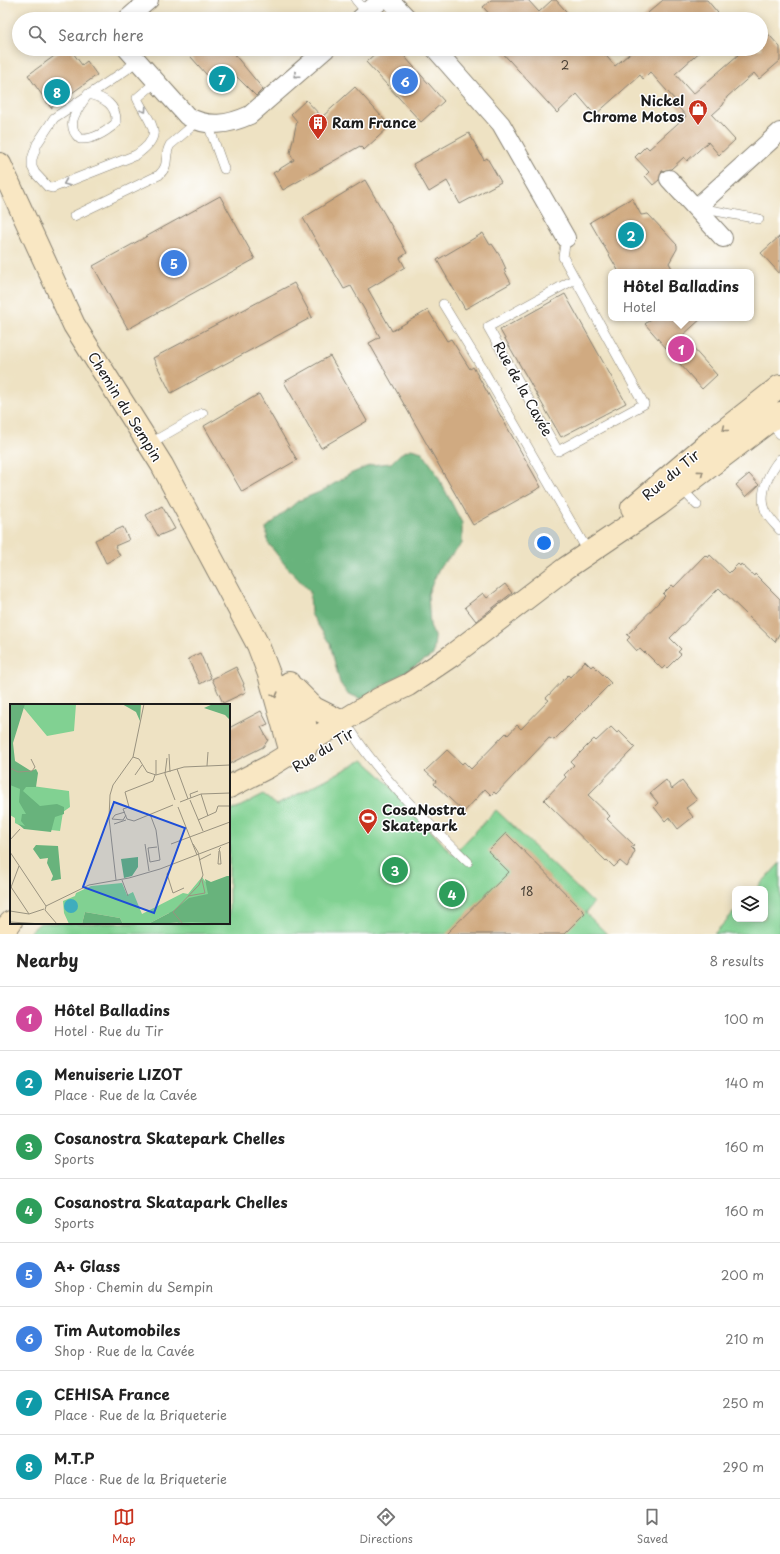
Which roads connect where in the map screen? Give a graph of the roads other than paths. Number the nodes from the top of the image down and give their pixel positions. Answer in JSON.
{"nodes":[{"id":1,"x":149,"y":0,"type":"edge"},
{"id":2,"x":381,"y":0,"type":"edge"},
{"id":3,"x":390,"y":0,"type":"edge"},
{"id":4,"x":361,"y":11,"type":"edge"},
{"id":5,"x":135,"y":12,"type":"edge"},
{"id":6,"x":401,"y":12,"type":"edge"},
{"id":7,"x":132,"y":56,"type":"edge"},
{"id":8,"x":133,"y":56,"type":"edge"},
{"id":9,"x":318,"y":56,"type":"edge"},
{"id":10,"x":441,"y":56,"type":"edge"},
{"id":11,"x":156,"y":82,"type":"junction"},
{"id":12,"x":88,"y":94,"type":"junction"},
{"id":13,"x":202,"y":123,"type":"junction"},
{"id":14,"x":780,"y":132,"type":"edge"},
{"id":15,"x":0,"y":164,"type":"edge"},
{"id":16,"x":224,"y":169,"type":"dead end"},
{"id":17,"x":669,"y":179,"type":"dead end"},
{"id":18,"x":696,"y":208,"type":"junction"},
{"id":19,"x":74,"y":216,"type":"dead end"},
{"id":20,"x":759,"y":219,"type":"dead end"},
{"id":21,"x":566,"y":238,"type":"joint"},
{"id":22,"x":723,"y":238,"type":"dead end"},
{"id":23,"x":575,"y":279,"type":"junction"},
{"id":24,"x":443,"y":304,"type":"dead end"},
{"id":25,"x":780,"y":386,"type":"edge"},
{"id":26,"x":780,"y":398,"type":"edge"},
{"id":27,"x":203,"y":413,"type":"dead end"},
{"id":28,"x":768,"y":416,"type":"edge"},
{"id":29,"x":149,"y":444,"type":"junction"},
{"id":30,"x":780,"y":459,"type":"edge"},
{"id":31,"x":676,"y":482,"type":"junction"},
{"id":32,"x":697,"y":505,"type":"dead end"},
{"id":33,"x":780,"y":530,"type":"edge"},
{"id":34,"x":586,"y":548,"type":"junction"},
{"id":35,"x":566,"y":568,"type":"junction"},
{"id":36,"x":258,"y":645,"type":"junction"},
{"id":37,"x":289,"y":683,"type":"junction"},
{"id":38,"x":347,"y":727,"type":"junction"},
{"id":39,"x":299,"y":749,"type":"junction"},
{"id":40,"x":230,"y":786,"type":"edge"},
{"id":41,"x":230,"y":795,"type":"edge"},
{"id":42,"x":230,"y":802,"type":"edge"},
{"id":43,"x":468,"y":862,"type":"dead end"},
{"id":44,"x":10,"y":923,"type":"edge"},
{"id":45,"x":25,"y":924,"type":"edge"},
{"id":46,"x":0,"y":934,"type":"edge"},
{"id":47,"x":16,"y":934,"type":"edge"}],
"edges":[{"from":1,"to":5,"type":"street"},
{"from":2,"to":4,"type":"street"},
{"from":3,"to":6,"type":"street"},
{"from":7,"to":12,"type":"lane"},
{"from":8,"to":11,"type":"street"},
{"from":9,"to":13,"type":"street","one_way":true},
{"from":10,"to":21,"type":"street"},
{"from":11,"to":12,"type":"lane","one_way":true},
{"from":11,"to":13,"type":"street"},
{"from":12,"to":12,"type":"lane"},
{"from":13,"to":16,"type":"lane"},
{"from":13,"to":19,"type":"lane"},
{"from":14,"to":18,"type":"street"},
{"from":15,"to":29,"type":"main road","name":"Chemin du Sempin"},
{"from":17,"to":18,"type":"street"},
{"from":18,"to":20,"type":"lane"},
{"from":18,"to":22,"type":"street"},
{"from":21,"to":23,"type":"lane"},
{"from":23,"to":23,"type":"lane","name":"Rue de la Cavée"},
{"from":24,"to":34,"type":"lane"},
{"from":25,"to":28,"type":"main road","name":"Rue du Tir"},
{"from":26,"to":28,"type":"street"},
{"from":27,"to":29,"type":"lane"},
{"from":28,"to":31,"type":"main road","name":"Rue du Tir"},
{"from":29,"to":36,"type":"main road","name":"Chemin du Sempin"},
{"from":30,"to":33,"type":"lane"},
{"from":31,"to":32,"type":"lane"},
{"from":31,"to":34,"type":"main road","name":"Rue du Tir"},
{"from":31,"to":35,"type":"main road","name":"Rue du Tir"},
{"from":34,"to":35,"type":"main road","name":"Rue du Tir"},
{"from":35,"to":38,"type":"main road","name":"Rue du Tir"},
{"from":36,"to":37,"type":"main road","name":"Chemin du Sempin"},
{"from":36,"to":39,"type":"main road","name":"Chemin du Sempin","one_way":true},
{"from":37,"to":38,"type":"main road","name":"Chemin du Sempin"},
{"from":37,"to":39,"type":"main road","name":"Chemin du Sempin"},
{"from":38,"to":39,"type":"main road","name":"Rue du Tir"},
{"from":38,"to":42,"type":"main road","name":"Rue du Tir"},
{"from":38,"to":43,"type":"lane"},
{"from":39,"to":40,"type":"main road","name":"Rue du Tir"},
{"from":39,"to":41,"type":"main road"},
{"from":44,"to":46,"type":"main road"},
{"from":45,"to":47,"type":"main road"}]}
